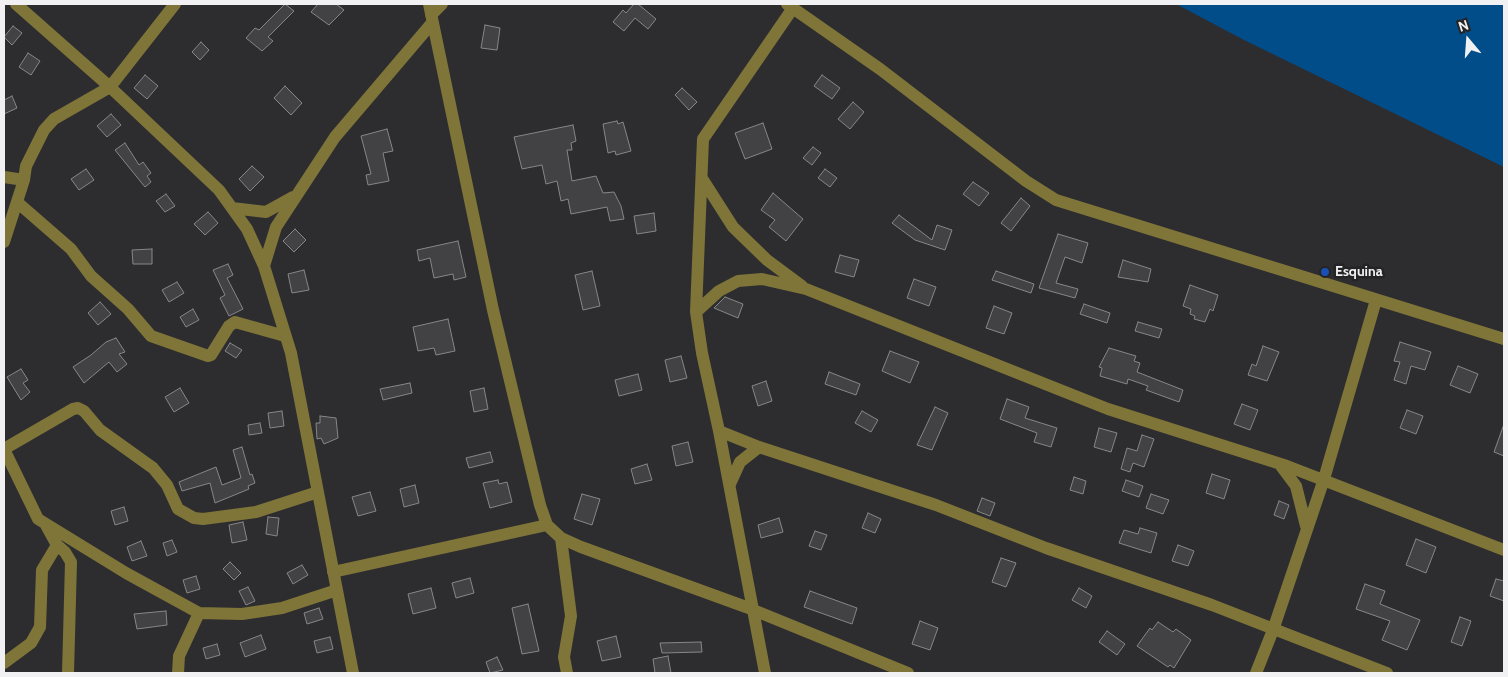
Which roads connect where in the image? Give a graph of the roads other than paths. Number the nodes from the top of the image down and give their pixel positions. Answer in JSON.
{"nodes":[{"id":1,"x":16,"y":4,"type":"edge"},
{"id":2,"x":175,"y":4,"type":"edge"},
{"id":3,"x":442,"y":4,"type":"edge"},
{"id":4,"x":790,"y":6,"type":"edge"},
{"id":5,"x":431,"y":14,"type":"edge"},
{"id":6,"x":110,"y":87,"type":"junction"},
{"id":7,"x":4,"y":177,"type":"edge"},
{"id":8,"x":24,"y":180,"type":"junction"},
{"id":9,"x":703,"y":180,"type":"junction"},
{"id":10,"x":297,"y":194,"type":"junction"},
{"id":11,"x":17,"y":202,"type":"junction"},
{"id":12,"x":232,"y":208,"type":"junction"},
{"id":13,"x":4,"y":242,"type":"edge"},
{"id":14,"x":264,"y":266,"type":"junction"},
{"id":15,"x":806,"y":289,"type":"junction"},
{"id":16,"x":1376,"y":300,"type":"junction"},
{"id":17,"x":696,"y":312,"type":"junction"},
{"id":18,"x":285,"y":336,"type":"junction"},
{"id":19,"x":1504,"y":339,"type":"edge"},
{"id":20,"x":719,"y":431,"type":"junction"},
{"id":21,"x":759,"y":447,"type":"junction"},
{"id":22,"x":4,"y":449,"type":"edge"},
{"id":23,"x":1279,"y":464,"type":"junction"},
{"id":24,"x":1324,"y":479,"type":"junction"},
{"id":25,"x":730,"y":484,"type":"junction"},
{"id":26,"x":318,"y":492,"type":"junction"},
{"id":27,"x":46,"y":525,"type":"junction"},
{"id":28,"x":547,"y":526,"type":"junction"},
{"id":29,"x":1306,"y":528,"type":"junction"},
{"id":30,"x":561,"y":538,"type":"junction"},
{"id":31,"x":56,"y":546,"type":"junction"},
{"id":32,"x":1504,"y":550,"type":"edge"},
{"id":33,"x":333,"y":572,"type":"junction"},
{"id":34,"x":337,"y":590,"type":"junction"},
{"id":35,"x":754,"y":611,"type":"junction"},
{"id":36,"x":199,"y":613,"type":"junction"},
{"id":37,"x":1273,"y":630,"type":"junction"},
{"id":38,"x":4,"y":663,"type":"edge"},
{"id":39,"x":68,"y":673,"type":"edge"},
{"id":40,"x":178,"y":673,"type":"edge"},
{"id":41,"x":353,"y":673,"type":"edge"},
{"id":42,"x":567,"y":673,"type":"edge"},
{"id":43,"x":765,"y":673,"type":"edge"},
{"id":44,"x":908,"y":673,"type":"edge"},
{"id":45,"x":1256,"y":673,"type":"edge"},
{"id":46,"x":1387,"y":673,"type":"edge"}],
"edges":[{"from":1,"to":6,"type":"street"},
{"from":2,"to":6,"type":"street"},
{"from":3,"to":5,"type":"street"},
{"from":4,"to":9,"type":"street"},
{"from":4,"to":16,"type":"street"},
{"from":5,"to":10,"type":"street"},
{"from":5,"to":28,"type":"street"},
{"from":6,"to":8,"type":"street"},
{"from":6,"to":12,"type":"street"},
{"from":7,"to":8,"type":"street"},
{"from":8,"to":11,"type":"street"},
{"from":9,"to":15,"type":"street"},
{"from":9,"to":17,"type":"street"},
{"from":10,"to":12,"type":"street"},
{"from":10,"to":14,"type":"street"},
{"from":11,"to":13,"type":"street"},
{"from":11,"to":18,"type":"street"},
{"from":12,"to":14,"type":"street"},
{"from":14,"to":18,"type":"street"},
{"from":15,"to":17,"type":"street"},
{"from":15,"to":23,"type":"street"},
{"from":16,"to":19,"type":"street"},
{"from":16,"to":24,"type":"street"},
{"from":17,"to":20,"type":"street"},
{"from":18,"to":26,"type":"street"},
{"from":20,"to":21,"type":"street"},
{"from":20,"to":25,"type":"street"},
{"from":21,"to":25,"type":"street"},
{"from":21,"to":37,"type":"street"},
{"from":22,"to":26,"type":"street"},
{"from":22,"to":27,"type":"street"},
{"from":23,"to":24,"type":"street"},
{"from":23,"to":29,"type":"street"},
{"from":24,"to":29,"type":"street"},
{"from":24,"to":32,"type":"street"},
{"from":25,"to":35,"type":"street"},
{"from":26,"to":33,"type":"street"},
{"from":27,"to":31,"type":"street"},
{"from":27,"to":36,"type":"street"},
{"from":28,"to":30,"type":"street"},
{"from":28,"to":33,"type":"street"},
{"from":29,"to":37,"type":"street"},
{"from":30,"to":35,"type":"street"},
{"from":30,"to":42,"type":"street"},
{"from":31,"to":38,"type":"street"},
{"from":31,"to":39,"type":"street"},
{"from":33,"to":34,"type":"street"},
{"from":34,"to":36,"type":"street"},
{"from":34,"to":41,"type":"street"},
{"from":35,"to":43,"type":"street"},
{"from":35,"to":44,"type":"street"},
{"from":36,"to":40,"type":"street"},
{"from":37,"to":45,"type":"street"},
{"from":37,"to":46,"type":"street"}]}
